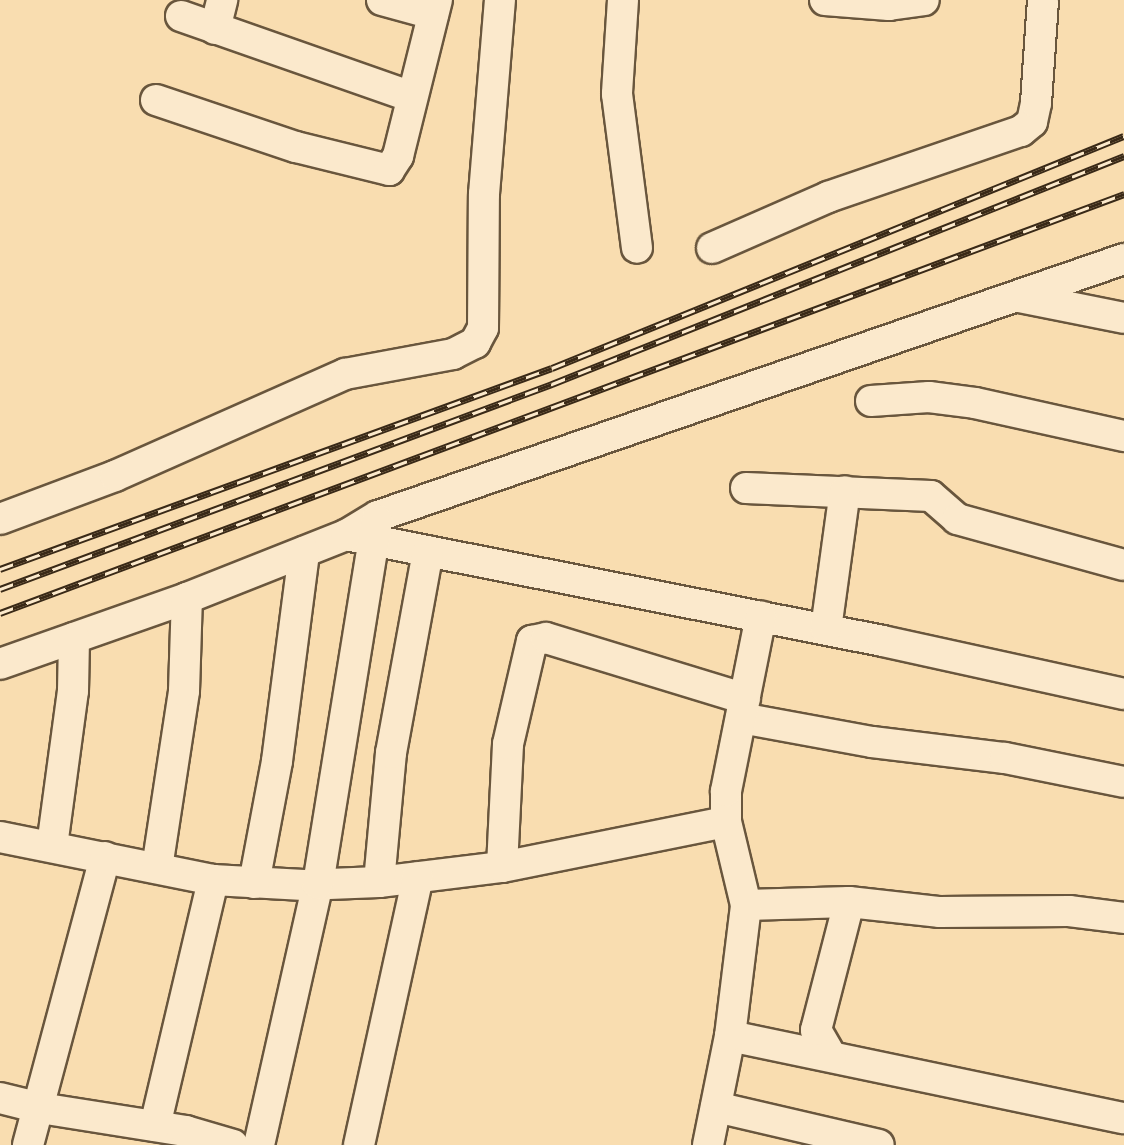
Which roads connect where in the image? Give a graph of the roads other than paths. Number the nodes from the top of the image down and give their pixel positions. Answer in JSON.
{"nodes":[{"id":1,"x":222,"y":0,"type":"edge"},
{"id":2,"x":382,"y":0,"type":"edge"},
{"id":3,"x":500,"y":0,"type":"edge"},
{"id":4,"x":623,"y":0,"type":"edge"},
{"id":5,"x":825,"y":0,"type":"edge"},
{"id":6,"x":918,"y":0,"type":"edge"},
{"id":7,"x":1043,"y":0,"type":"edge"},
{"id":8,"x":435,"y":7,"type":"edge"},
{"id":9,"x":181,"y":16,"type":"dead end"},
{"id":10,"x":215,"y":29,"type":"junction"},
{"id":11,"x":410,"y":96,"type":"junction"},
{"id":12,"x":156,"y":100,"type":"dead end"},
{"id":13,"x":637,"y":248,"type":"dead end"},
{"id":14,"x":712,"y":249,"type":"dead end"},
{"id":15,"x":1124,"y":259,"type":"edge"},
{"id":16,"x":1018,"y":297,"type":"junction"},
{"id":17,"x":1124,"y":318,"type":"edge"},
{"id":18,"x":871,"y":400,"type":"dead end"},
{"id":19,"x":1124,"y":436,"type":"edge"},
{"id":20,"x":746,"y":488,"type":"dead end"},
{"id":21,"x":845,"y":491,"type":"junction"},
{"id":22,"x":0,"y":519,"type":"edge"},
{"id":23,"x":366,"y":530,"type":"junction"},
{"id":24,"x":428,"y":551,"type":"junction"},
{"id":25,"x":304,"y":552,"type":"junction"},
{"id":26,"x":1124,"y":565,"type":"edge"},
{"id":27,"x":188,"y":598,"type":"junction"},
{"id":28,"x":761,"y":616,"type":"junction"},
{"id":29,"x":826,"y":629,"type":"junction"},
{"id":30,"x":74,"y":638,"type":"junction"},
{"id":31,"x":0,"y":664,"type":"edge"},
{"id":32,"x":1124,"y":694,"type":"edge"},
{"id":33,"x":743,"y":709,"type":"junction"},
{"id":34,"x":1124,"y":782,"type":"edge"},
{"id":35,"x":726,"y":822,"type":"junction"},
{"id":36,"x":0,"y":837,"type":"edge"},
{"id":37,"x":52,"y":846,"type":"junction"},
{"id":38,"x":105,"y":857,"type":"junction"},
{"id":39,"x":502,"y":867,"type":"junction"},
{"id":40,"x":157,"y":868,"type":"junction"},
{"id":41,"x":418,"y":877,"type":"junction"},
{"id":42,"x":213,"y":879,"type":"junction"},
{"id":43,"x":379,"y":882,"type":"junction"},
{"id":44,"x":254,"y":883,"type":"junction"},
{"id":45,"x":318,"y":884,"type":"junction"},
{"id":46,"x":849,"y":902,"type":"junction"},
{"id":47,"x":746,"y":905,"type":"junction"},
{"id":48,"x":1124,"y":918,"type":"edge"},
{"id":49,"x":730,"y":1036,"type":"junction"},
{"id":50,"x":831,"y":1056,"type":"junction"},
{"id":51,"x":0,"y":1098,"type":"edge"},
{"id":52,"x":716,"y":1107,"type":"junction"},
{"id":53,"x":40,"y":1108,"type":"junction"},
{"id":54,"x":1124,"y":1118,"type":"edge"},
{"id":55,"x":155,"y":1126,"type":"junction"},
{"id":56,"x":28,"y":1145,"type":"edge"},
{"id":57,"x":233,"y":1145,"type":"edge"},
{"id":58,"x":259,"y":1145,"type":"edge"},
{"id":59,"x":359,"y":1145,"type":"edge"},
{"id":60,"x":708,"y":1145,"type":"edge"},
{"id":61,"x":879,"y":1145,"type":"edge"}],
"edges":[{"from":1,"to":10,"type":"street"},
{"from":2,"to":8,"type":"street"},
{"from":3,"to":22,"type":"street"},
{"from":4,"to":13,"type":"street"},
{"from":5,"to":6,"type":"street"},
{"from":7,"to":14,"type":"street"},
{"from":8,"to":11,"type":"street"},
{"from":9,"to":10,"type":"street"},
{"from":10,"to":11,"type":"street"},
{"from":11,"to":12,"type":"street"},
{"from":15,"to":16,"type":"street"},
{"from":16,"to":17,"type":"street"},
{"from":16,"to":23,"type":"street"},
{"from":18,"to":19,"type":"street"},
{"from":20,"to":21,"type":"street"},
{"from":21,"to":26,"type":"street"},
{"from":21,"to":29,"type":"street"},
{"from":23,"to":24,"type":"street"},
{"from":23,"to":25,"type":"street"},
{"from":23,"to":45,"type":"street"},
{"from":24,"to":28,"type":"street"},
{"from":24,"to":43,"type":"street"},
{"from":25,"to":27,"type":"street"},
{"from":25,"to":44,"type":"street"},
{"from":27,"to":30,"type":"street"},
{"from":27,"to":40,"type":"street"},
{"from":28,"to":29,"type":"street"},
{"from":28,"to":33,"type":"street"},
{"from":29,"to":32,"type":"street"},
{"from":30,"to":31,"type":"street"},
{"from":30,"to":37,"type":"street"},
{"from":33,"to":34,"type":"street"},
{"from":33,"to":35,"type":"street"},
{"from":33,"to":39,"type":"street"},
{"from":35,"to":39,"type":"street"},
{"from":35,"to":47,"type":"street"},
{"from":36,"to":37,"type":"street"},
{"from":37,"to":38,"type":"street"},
{"from":38,"to":40,"type":"street"},
{"from":38,"to":53,"type":"street"},
{"from":39,"to":41,"type":"street"},
{"from":40,"to":42,"type":"street"},
{"from":41,"to":43,"type":"street"},
{"from":41,"to":59,"type":"street"},
{"from":42,"to":44,"type":"street"},
{"from":42,"to":55,"type":"street"},
{"from":43,"to":45,"type":"street"},
{"from":44,"to":45,"type":"street"},
{"from":45,"to":58,"type":"street"},
{"from":46,"to":47,"type":"street"},
{"from":46,"to":48,"type":"street"},
{"from":46,"to":50,"type":"street"},
{"from":47,"to":49,"type":"street"},
{"from":49,"to":50,"type":"street"},
{"from":49,"to":52,"type":"street"},
{"from":50,"to":54,"type":"street"},
{"from":51,"to":53,"type":"street"},
{"from":52,"to":60,"type":"street"},
{"from":52,"to":61,"type":"street"},
{"from":53,"to":55,"type":"street"},
{"from":53,"to":56,"type":"street"},
{"from":55,"to":57,"type":"street"}]}
